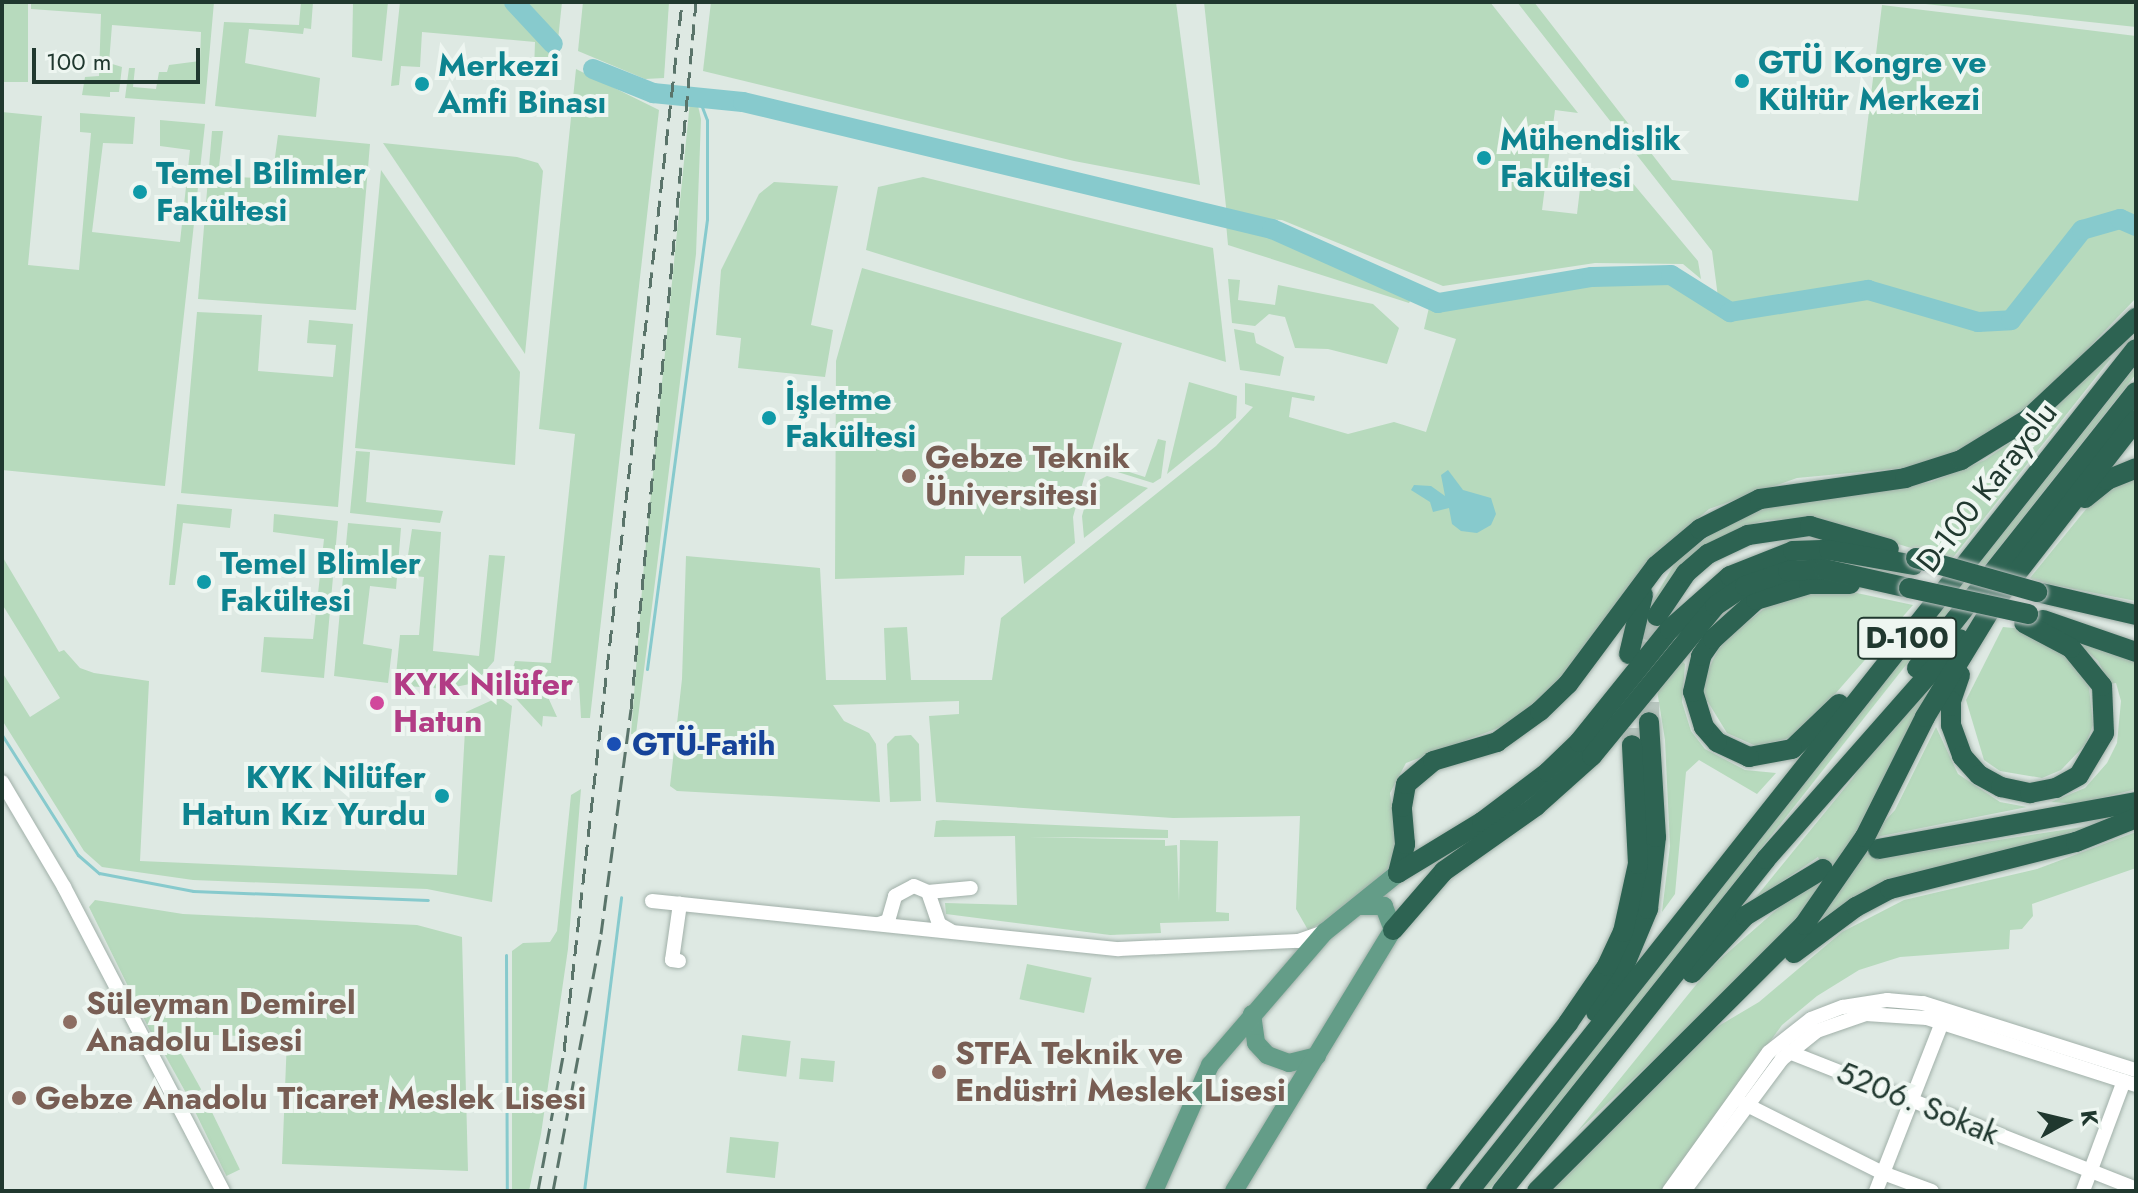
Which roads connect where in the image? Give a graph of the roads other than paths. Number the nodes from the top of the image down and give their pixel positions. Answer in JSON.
{"nodes":[{"id":1,"x":2136,"y":306,"type":"edge"},
{"id":2,"x":2136,"y":318,"type":"edge"},
{"id":3,"x":2136,"y":349,"type":"edge"},
{"id":4,"x":2136,"y":392,"type":"edge"},
{"id":5,"x":2049,"y":400,"type":"junction"},
{"id":6,"x":2136,"y":420,"type":"edge"},
{"id":7,"x":2136,"y":468,"type":"edge"},
{"id":8,"x":1915,"y":562,"type":"junction"},
{"id":9,"x":1656,"y":566,"type":"junction"},
{"id":10,"x":1909,"y":588,"type":"junction"},
{"id":11,"x":2037,"y":592,"type":"junction"},
{"id":12,"x":1999,"y":596,"type":"junction"},
{"id":13,"x":2136,"y":606,"type":"edge"},
{"id":14,"x":2136,"y":615,"type":"edge"},
{"id":15,"x":1657,"y":616,"type":"tunnel mouth"},
{"id":16,"x":2026,"y":619,"type":"junction"},
{"id":17,"x":1913,"y":630,"type":"junction"},
{"id":18,"x":2136,"y":640,"type":"edge"},
{"id":19,"x":2136,"y":652,"type":"edge"},
{"id":20,"x":1629,"y":654,"type":"dead end"},
{"id":21,"x":1649,"y":722,"type":"tunnel mouth"},
{"id":22,"x":1632,"y":745,"type":"tunnel mouth"},
{"id":23,"x":2,"y":782,"type":"edge"},
{"id":24,"x":2136,"y":802,"type":"edge"},
{"id":25,"x":2136,"y":818,"type":"edge"},
{"id":26,"x":1878,"y":849,"type":"dead end"},
{"id":27,"x":1766,"y":859,"type":"junction"},
{"id":28,"x":1823,"y":869,"type":"dead end"},
{"id":29,"x":1398,"y":873,"type":"junction"},
{"id":30,"x":971,"y":888,"type":"dead end"},
{"id":31,"x":928,"y":892,"type":"junction"},
{"id":32,"x":652,"y":901,"type":"dead end"},
{"id":33,"x":680,"y":904,"type":"junction"},
{"id":34,"x":1358,"y":906,"type":"junction"},
{"id":35,"x":878,"y":924,"type":"junction"},
{"id":36,"x":1393,"y":930,"type":"junction"},
{"id":37,"x":1325,"y":932,"type":"junction"},
{"id":38,"x":964,"y":934,"type":"junction"},
{"id":39,"x":1270,"y":942,"type":"junction"},
{"id":40,"x":679,"y":961,"type":"dead end"},
{"id":41,"x":1294,"y":967,"type":"junction"},
{"id":42,"x":1252,"y":1014,"type":"junction"},
{"id":43,"x":1830,"y":1018,"type":"junction"},
{"id":44,"x":1714,"y":1020,"type":"junction"},
{"id":45,"x":1942,"y":1023,"type":"junction"},
{"id":46,"x":1632,"y":1031,"type":"junction"},
{"id":47,"x":1805,"y":1031,"type":"junction"},
{"id":48,"x":1789,"y":1052,"type":"junction"},
{"id":49,"x":1317,"y":1056,"type":"junction"},
{"id":50,"x":2136,"y":1070,"type":"edge"},
{"id":51,"x":2130,"y":1083,"type":"edge"},
{"id":52,"x":1912,"y":1102,"type":"junction"},
{"id":53,"x":1745,"y":1104,"type":"junction"},
{"id":54,"x":1527,"y":1119,"type":"junction"},
{"id":55,"x":1571,"y":1157,"type":"junction"},
{"id":56,"x":2092,"y":1171,"type":"junction"},
{"id":57,"x":1883,"y":1173,"type":"junction"},
{"id":58,"x":1683,"y":1185,"type":"edge"},
{"id":59,"x":2136,"y":1189,"type":"edge"},
{"id":60,"x":223,"y":1191,"type":"edge"},
{"id":61,"x":1154,"y":1191,"type":"edge"},
{"id":62,"x":1234,"y":1191,"type":"edge"},
{"id":63,"x":1436,"y":1191,"type":"edge"},
{"id":64,"x":1469,"y":1191,"type":"edge"},
{"id":65,"x":1502,"y":1191,"type":"edge"},
{"id":66,"x":1537,"y":1191,"type":"edge"},
{"id":67,"x":1545,"y":1191,"type":"edge"},
{"id":68,"x":1876,"y":1191,"type":"edge"},
{"id":69,"x":1932,"y":1191,"type":"edge"},
{"id":70,"x":2083,"y":1191,"type":"edge"}],
"edges":[{"from":1,"to":5,"type":"highway"},
{"from":2,"to":5,"type":"highway"},
{"from":3,"to":17,"type":"highway","name":"D-100 Karayolu","number":"D-100"},
{"from":4,"to":27,"type":"highway","name":"D-100 Karayolu","number":"D-100"},
{"from":5,"to":9,"type":"highway"},
{"from":6,"to":12,"type":"highway"},
{"from":7,"to":12,"type":"highway"},
{"from":8,"to":11,"type":"highway","bridge":true},
{"from":8,"to":15,"type":"highway"},
{"from":8,"to":29,"type":"highway"},
{"from":9,"to":20,"type":"highway"},
{"from":9,"to":29,"type":"highway"},
{"from":10,"to":16,"type":"highway","bridge":true},
{"from":10,"to":17,"type":"highway"},
{"from":10,"to":36,"type":"highway"},
{"from":11,"to":13,"type":"highway"},
{"from":11,"to":14,"type":"highway"},
{"from":12,"to":16,"type":"highway"},
{"from":12,"to":27,"type":"highway"},
{"from":12,"to":44,"type":"highway"},
{"from":16,"to":18,"type":"highway"},
{"from":16,"to":19,"type":"highway"},
{"from":17,"to":54,"type":"highway","name":"D-100 Karayolu","number":"D-100"},
{"from":21,"to":54,"type":"highway"},
{"from":22,"to":63,"type":"highway"},
{"from":23,"to":60,"type":"street"},
{"from":24,"to":26,"type":"highway"},
{"from":25,"to":44,"type":"highway"},
{"from":27,"to":46,"type":"highway","number":"D-100"},
{"from":28,"to":46,"type":"highway"},
{"from":29,"to":34,"type":"main road"},
{"from":30,"to":31,"type":"street"},
{"from":31,"to":35,"type":"street"},
{"from":31,"to":38,"type":"street"},
{"from":32,"to":33,"type":"street"},
{"from":33,"to":35,"type":"street"},
{"from":33,"to":40,"type":"street"},
{"from":34,"to":36,"type":"main road"},
{"from":34,"to":37,"type":"main road"},
{"from":35,"to":38,"type":"street"},
{"from":36,"to":49,"type":"main road"},
{"from":37,"to":39,"type":"street"},
{"from":37,"to":41,"type":"main road"},
{"from":38,"to":39,"type":"street"},
{"from":39,"to":41,"type":"street"},
{"from":41,"to":42,"type":"main road"},
{"from":42,"to":49,"type":"main road"},
{"from":42,"to":61,"type":"main road"},
{"from":43,"to":45,"type":"street"},
{"from":43,"to":47,"type":"street"},
{"from":43,"to":50,"type":"street"},
{"from":44,"to":55,"type":"highway"},
{"from":45,"to":51,"type":"street"},
{"from":45,"to":52,"type":"street"},
{"from":46,"to":65,"type":"highway","number":"D-100"},
{"from":47,"to":48,"type":"street"},
{"from":47,"to":58,"type":"street"},
{"from":48,"to":52,"type":"street","name":"5206. Sokak"},
{"from":48,"to":53,"type":"street"},
{"from":49,"to":62,"type":"main road"},
{"from":51,"to":56,"type":"street"},
{"from":52,"to":56,"type":"street","name":"5206. Sokak"},
{"from":52,"to":57,"type":"street"},
{"from":53,"to":57,"type":"street"},
{"from":53,"to":58,"type":"street"},
{"from":54,"to":64,"type":"highway","number":"D-100"},
{"from":55,"to":66,"type":"highway"},
{"from":55,"to":67,"type":"highway"},
{"from":56,"to":59,"type":"street","name":"5206. Sokak"},
{"from":56,"to":70,"type":"street"},
{"from":57,"to":68,"type":"street"},
{"from":57,"to":69,"type":"street"}]}
